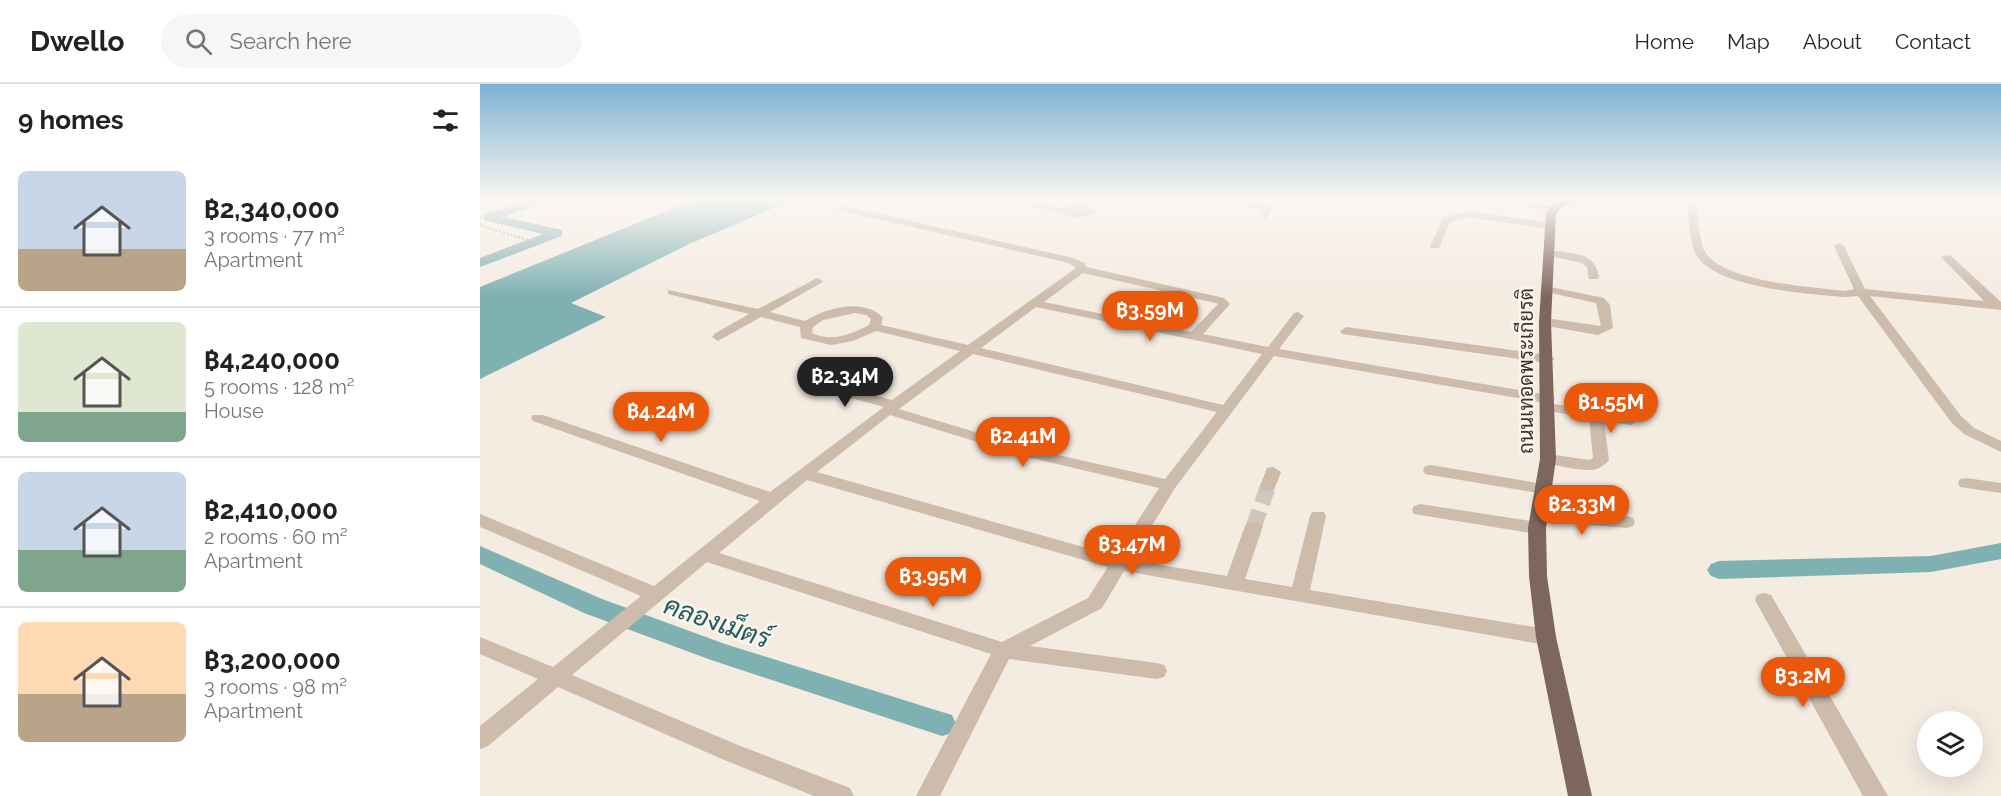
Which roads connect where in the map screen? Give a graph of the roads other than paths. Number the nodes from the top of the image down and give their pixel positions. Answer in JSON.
{"nodes":[{"id":1,"x":947,"y":232,"type":"edge"},
{"id":2,"x":1441,"y":232,"type":"edge"},
{"id":3,"x":1551,"y":232,"type":"edge"},
{"id":4,"x":1696,"y":232,"type":"edge"},
{"id":5,"x":1435,"y":246,"type":"dead end"},
{"id":6,"x":1839,"y":246,"type":"dead end"},
{"id":7,"x":1549,"y":253,"type":"junction"},
{"id":8,"x":1946,"y":257,"type":"dead end"},
{"id":9,"x":1081,"y":269,"type":"junction"},
{"id":10,"x":1593,"y":277,"type":"dead end"},
{"id":11,"x":817,"y":281,"type":"dead end"},
{"id":12,"x":1546,"y":290,"type":"junction"},
{"id":13,"x":672,"y":292,"type":"dead end"},
{"id":14,"x":1862,"y":292,"type":"junction"},
{"id":15,"x":1033,"y":303,"type":"junction"},
{"id":16,"x":1998,"y":306,"type":"edge"},
{"id":17,"x":759,"y":313,"type":"junction"},
{"id":18,"x":1298,"y":316,"type":"dead end"},
{"id":19,"x":1545,"y":322,"type":"junction"},
{"id":20,"x":807,"y":325,"type":"junction"},
{"id":21,"x":874,"y":327,"type":"junction"},
{"id":22,"x":1346,"y":331,"type":"dead end"},
{"id":23,"x":1196,"y":335,"type":"junction"},
{"id":24,"x":718,"y":337,"type":"dead end"},
{"id":25,"x":969,"y":350,"type":"junction"},
{"id":26,"x":1273,"y":352,"type":"junction"},
{"id":27,"x":1548,"y":359,"type":"junction"},
{"id":28,"x":805,"y":381,"type":"dead end"},
{"id":29,"x":1547,"y":403,"type":"junction"},
{"id":30,"x":891,"y":407,"type":"junction"},
{"id":31,"x":1228,"y":411,"type":"junction"},
{"id":32,"x":1596,"y":415,"type":"junction"},
{"id":33,"x":538,"y":418,"type":"dead end"},
{"id":34,"x":1631,"y":421,"type":"dead end"},
{"id":35,"x":2001,"y":447,"type":"edge"},
{"id":36,"x":1548,"y":459,"type":"junction"},
{"id":37,"x":1431,"y":470,"type":"dead end"},
{"id":38,"x":805,"y":474,"type":"junction"},
{"id":39,"x":1966,"y":483,"type":"dead end"},
{"id":40,"x":1169,"y":485,"type":"junction"},
{"id":41,"x":2001,"y":488,"type":"edge"},
{"id":42,"x":1543,"y":489,"type":"junction"},
{"id":43,"x":772,"y":499,"type":"junction"},
{"id":44,"x":1420,"y":510,"type":"dead end"},
{"id":45,"x":1318,"y":516,"type":"dead end"},
{"id":46,"x":480,"y":520,"type":"edge"},
{"id":47,"x":1538,"y":522,"type":"junction"},
{"id":48,"x":1627,"y":522,"type":"dead end"},
{"id":49,"x":1254,"y":526,"type":"tunnel mouth"},
{"id":50,"x":706,"y":555,"type":"junction"},
{"id":51,"x":1119,"y":564,"type":"junction"},
{"id":52,"x":1234,"y":584,"type":"junction"},
{"id":53,"x":657,"y":595,"type":"junction"},
{"id":54,"x":1299,"y":595,"type":"junction"},
{"id":55,"x":1764,"y":600,"type":"dead end"},
{"id":56,"x":1546,"y":637,"type":"junction"},
{"id":57,"x":480,"y":645,"type":"edge"},
{"id":58,"x":1003,"y":650,"type":"junction"},
{"id":59,"x":1157,"y":671,"type":"dead end"},
{"id":60,"x":555,"y":679,"type":"junction"},
{"id":61,"x":480,"y":739,"type":"edge"},
{"id":62,"x":842,"y":796,"type":"edge"},
{"id":63,"x":928,"y":796,"type":"edge"},
{"id":64,"x":1580,"y":796,"type":"edge"},
{"id":65,"x":1876,"y":796,"type":"edge"}],
"edges":[{"from":1,"to":9,"type":"street"},
{"from":2,"to":5,"type":"street"},
{"from":3,"to":7,"type":"main road","name":"ถนนเทอดพระเกียรติ"},
{"from":4,"to":14,"type":"street"},
{"from":6,"to":14,"type":"street"},
{"from":7,"to":10,"type":"street"},
{"from":7,"to":12,"type":"main road","name":"ถนนเทอดพระเกียรติ"},
{"from":8,"to":16,"type":"street"},
{"from":9,"to":15,"type":"street"},
{"from":9,"to":23,"type":"street"},
{"from":11,"to":17,"type":"street"},
{"from":12,"to":19,"type":"main road","name":"ถนนเทอดพระเกียรติ"},
{"from":12,"to":19,"type":"street"},
{"from":13,"to":17,"type":"street"},
{"from":14,"to":16,"type":"street"},
{"from":14,"to":35,"type":"street"},
{"from":15,"to":23,"type":"street"},
{"from":15,"to":25,"type":"street"},
{"from":17,"to":20,"type":"street"},
{"from":17,"to":24,"type":"street"},
{"from":18,"to":26,"type":"street"},
{"from":19,"to":27,"type":"main road","name":"ถนนเทอดพระเกียรติ"},
{"from":20,"to":21,"type":"street"},
{"from":20,"to":21,"type":"street"},
{"from":21,"to":25,"type":"street"},
{"from":22,"to":27,"type":"street"},
{"from":23,"to":26,"type":"street"},
{"from":25,"to":30,"type":"street"},
{"from":25,"to":31,"type":"street"},
{"from":26,"to":29,"type":"street"},
{"from":26,"to":31,"type":"street"},
{"from":27,"to":29,"type":"main road","name":"ถนนเทอดพระเกียรติ"},
{"from":28,"to":30,"type":"street"},
{"from":29,"to":32,"type":"street"},
{"from":29,"to":36,"type":"main road","name":"ถนนเทอดพระเกียรติ"},
{"from":30,"to":38,"type":"street"},
{"from":30,"to":40,"type":"street"},
{"from":31,"to":40,"type":"street"},
{"from":32,"to":34,"type":"street"},
{"from":32,"to":36,"type":"street"},
{"from":33,"to":43,"type":"street"},
{"from":36,"to":42,"type":"main road","name":"ถนนเทอดพระเกียรติ"},
{"from":37,"to":42,"type":"street"},
{"from":38,"to":43,"type":"street"},
{"from":38,"to":51,"type":"street"},
{"from":39,"to":41,"type":"street"},
{"from":40,"to":51,"type":"street"},
{"from":42,"to":47,"type":"main road","name":"ถนนเทอดพระเกียรติ"},
{"from":43,"to":50,"type":"street"},
{"from":44,"to":47,"type":"street"},
{"from":45,"to":54,"type":"street"},
{"from":46,"to":53,"type":"street"},
{"from":47,"to":48,"type":"street"},
{"from":47,"to":56,"type":"main road","name":"ถนนเทอดพระเกียรติ"},
{"from":49,"to":52,"type":"street"},
{"from":50,"to":53,"type":"street"},
{"from":50,"to":58,"type":"street"},
{"from":51,"to":52,"type":"street"},
{"from":51,"to":58,"type":"street"},
{"from":52,"to":54,"type":"street"},
{"from":53,"to":60,"type":"street"},
{"from":54,"to":56,"type":"street"},
{"from":55,"to":65,"type":"street"},
{"from":56,"to":64,"type":"main road","name":"ถนนเทอดพระเกียรติ"},
{"from":57,"to":60,"type":"street"},
{"from":58,"to":59,"type":"street"},
{"from":58,"to":63,"type":"street"},
{"from":60,"to":61,"type":"street"},
{"from":60,"to":62,"type":"street"}]}
